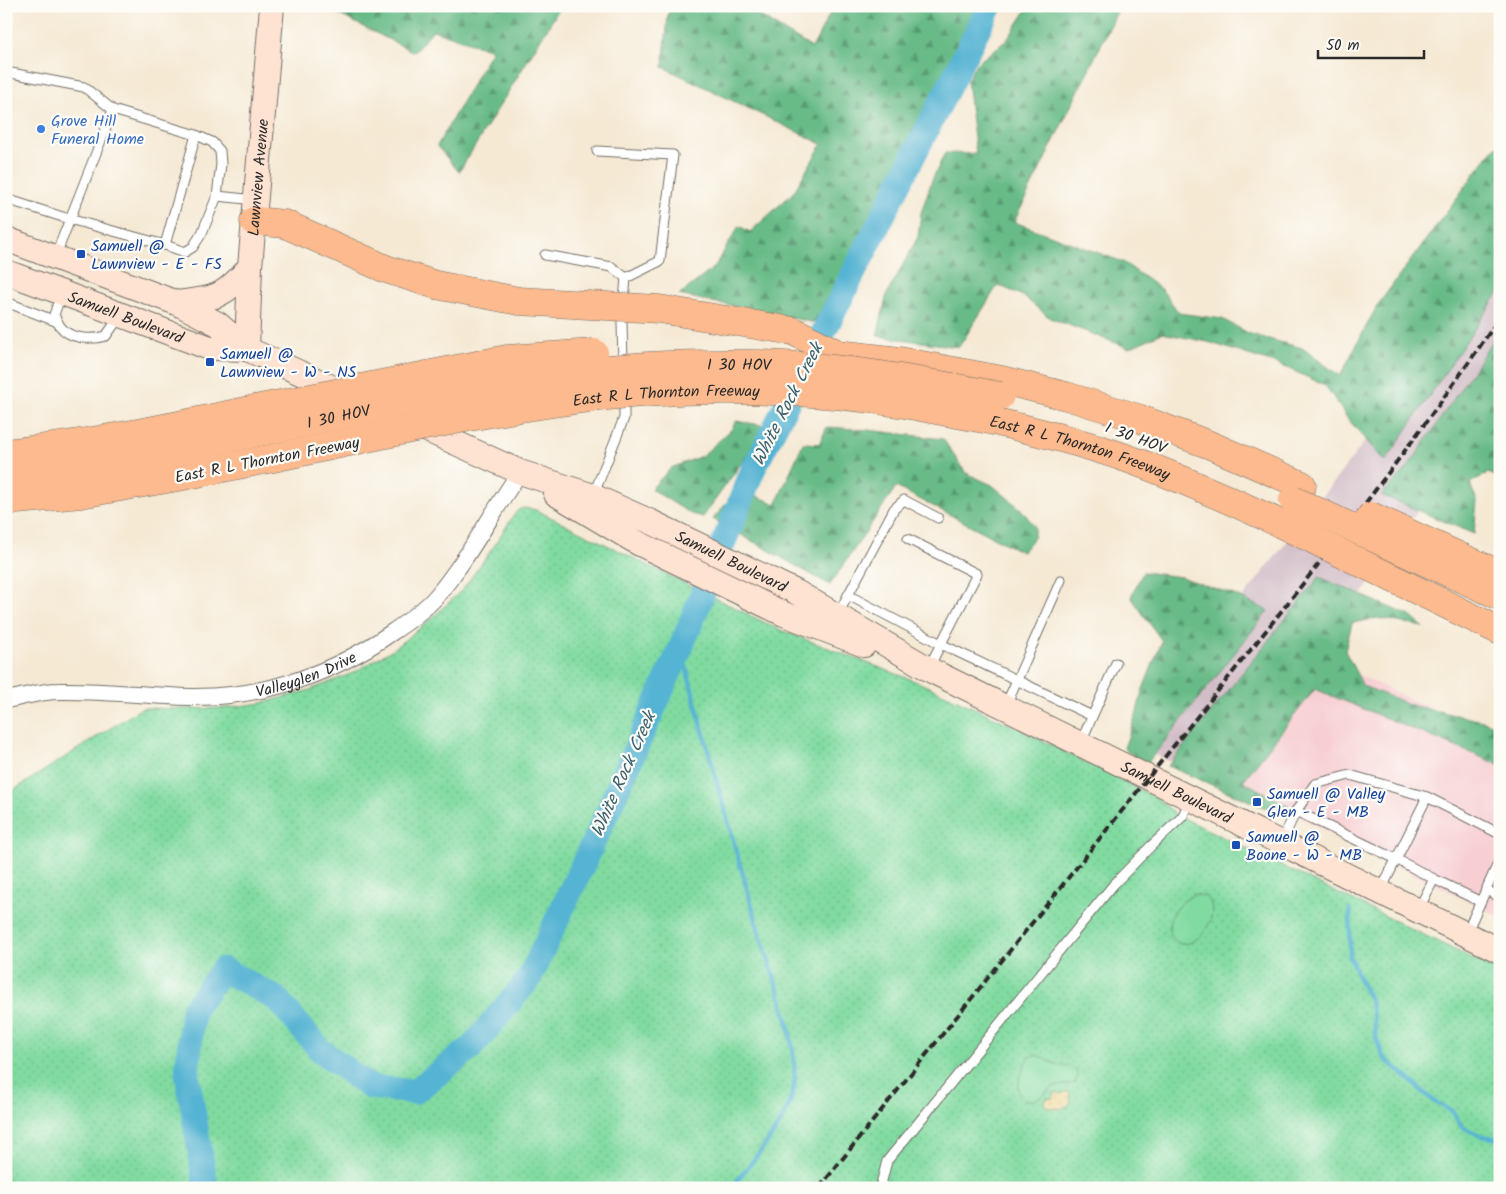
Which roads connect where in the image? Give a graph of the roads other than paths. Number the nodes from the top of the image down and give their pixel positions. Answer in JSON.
{"nodes":[{"id":1,"x":272,"y":6,"type":"edge"},
{"id":2,"x":6,"y":72,"type":"edge"},
{"id":3,"x":113,"y":110,"type":"junction"},
{"id":4,"x":196,"y":135,"type":"junction"},
{"id":5,"x":597,"y":151,"type":"dead end"},
{"id":6,"x":218,"y":196,"type":"junction"},
{"id":7,"x":6,"y":199,"type":"edge"},
{"id":8,"x":255,"y":210,"type":"junction"},
{"id":9,"x":69,"y":218,"type":"junction"},
{"id":10,"x":6,"y":239,"type":"edge"},
{"id":11,"x":165,"y":245,"type":"junction"},
{"id":12,"x":546,"y":255,"type":"dead end"},
{"id":13,"x":54,"y":257,"type":"junction"},
{"id":14,"x":250,"y":267,"type":"junction"},
{"id":15,"x":6,"y":272,"type":"edge"},
{"id":16,"x":626,"y":278,"type":"junction"},
{"id":17,"x":61,"y":293,"type":"junction"},
{"id":18,"x":6,"y":302,"type":"edge"},
{"id":19,"x":177,"y":303,"type":"junction"},
{"id":20,"x":121,"y":316,"type":"junction"},
{"id":21,"x":58,"y":322,"type":"junction"},
{"id":22,"x":248,"y":349,"type":"junction"},
{"id":23,"x":838,"y":354,"type":"junction"},
{"id":24,"x":997,"y":398,"type":"junction"},
{"id":25,"x":257,"y":421,"type":"junction"},
{"id":26,"x":6,"y":453,"type":"edge"},
{"id":27,"x":520,"y":472,"type":"junction"},
{"id":28,"x":6,"y":475,"type":"edge"},
{"id":29,"x":593,"y":496,"type":"junction"},
{"id":30,"x":6,"y":501,"type":"edge"},
{"id":31,"x":1292,"y":503,"type":"junction"},
{"id":32,"x":938,"y":518,"type":"dead end"},
{"id":33,"x":908,"y":539,"type":"dead end"},
{"id":34,"x":1460,"y":567,"type":"junction"},
{"id":35,"x":1500,"y":574,"type":"edge"},
{"id":36,"x":1060,"y":580,"type":"dead end"},
{"id":37,"x":1500,"y":596,"type":"edge"},
{"id":38,"x":842,"y":606,"type":"junction"},
{"id":39,"x":1500,"y":631,"type":"edge"},
{"id":40,"x":941,"y":644,"type":"junction"},
{"id":41,"x":1116,"y":663,"type":"dead end"},
{"id":42,"x":931,"y":670,"type":"junction"},
{"id":43,"x":1017,"y":681,"type":"junction"},
{"id":44,"x":6,"y":700,"type":"edge"},
{"id":45,"x":1005,"y":707,"type":"junction"},
{"id":46,"x":1092,"y":716,"type":"junction"},
{"id":47,"x":1080,"y":744,"type":"junction"},
{"id":48,"x":1427,"y":797,"type":"junction"},
{"id":49,"x":1191,"y":799,"type":"junction"},
{"id":50,"x":1296,"y":812,"type":"junction"},
{"id":51,"x":1500,"y":834,"type":"edge"},
{"id":52,"x":1281,"y":843,"type":"junction"},
{"id":53,"x":1396,"y":859,"type":"junction"},
{"id":54,"x":1500,"y":859,"type":"edge"},
{"id":55,"x":1434,"y":879,"type":"junction"},
{"id":56,"x":1486,"y":890,"type":"junction"},
{"id":57,"x":1380,"y":892,"type":"junction"},
{"id":58,"x":1500,"y":897,"type":"edge"},
{"id":59,"x":1481,"y":902,"type":"junction"},
{"id":60,"x":1418,"y":910,"type":"junction"},
{"id":61,"x":1466,"y":934,"type":"junction"},
{"id":62,"x":1500,"y":951,"type":"edge"},
{"id":63,"x":880,"y":1188,"type":"edge"}],
"edges":[{"from":1,"to":8,"type":"main road","name":"Lawnview Avenue"},
{"from":2,"to":3,"type":"lane"},
{"from":3,"to":4,"type":"lane"},
{"from":3,"to":9,"type":"lane"},
{"from":4,"to":6,"type":"lane"},
{"from":4,"to":11,"type":"lane"},
{"from":5,"to":16,"type":"lane"},
{"from":6,"to":8,"type":"lane"},
{"from":6,"to":11,"type":"lane"},
{"from":7,"to":9,"type":"lane"},
{"from":8,"to":14,"type":"main road","name":"Lawnview Avenue"},
{"from":8,"to":23,"type":"highway","bridge":true},
{"from":9,"to":11,"type":"lane"},
{"from":9,"to":13,"type":"lane"},
{"from":10,"to":13,"type":"main road","name":"Samuell Boulevard"},
{"from":12,"to":16,"type":"lane"},
{"from":13,"to":19,"type":"main road","name":"Samuell Boulevard"},
{"from":14,"to":19,"type":"main road"},
{"from":14,"to":22,"type":"main road","name":"Lawnview Avenue"},
{"from":15,"to":17,"type":"main road","name":"Samuell Boulevard"},
{"from":16,"to":29,"type":"lane"},
{"from":17,"to":20,"type":"main road","name":"Samuell Boulevard"},
{"from":17,"to":21,"type":"lane"},
{"from":18,"to":21,"type":"lane"},
{"from":19,"to":22,"type":"main road","name":"Samuell Boulevard"},
{"from":20,"to":21,"type":"lane"},
{"from":20,"to":22,"type":"main road","name":"Samuell Boulevard"},
{"from":22,"to":27,"type":"main road","name":"Samuell Boulevard"},
{"from":23,"to":24,"type":"highway","name":"East R L Thornton Freeway"},
{"from":23,"to":25,"type":"highway","name":"East R L Thornton Freeway","bridge":true},
{"from":24,"to":25,"type":"highway","name":"I 30 HOV","bridge":true},
{"from":24,"to":30,"type":"highway","name":"East R L Thornton Freeway","bridge":true},
{"from":24,"to":31,"type":"highway","name":"East R L Thornton Freeway"},
{"from":24,"to":31,"type":"highway","name":"East R L Thornton Freeway"},
{"from":25,"to":26,"type":"highway","name":"East R L Thornton Freeway"},
{"from":25,"to":28,"type":"highway","name":"I 30 HOV"},
{"from":27,"to":29,"type":"main road","name":"Samuell Boulevard"},
{"from":27,"to":42,"type":"main road","name":"Samuell Boulevard"},
{"from":27,"to":44,"type":"street","name":"Valleyglen Drive"},
{"from":29,"to":38,"type":"main road","name":"Samuell Boulevard"},
{"from":31,"to":34,"type":"highway","name":"East R L Thornton Freeway","bridge":true},
{"from":31,"to":39,"type":"highway","name":"East R L Thornton Freeway","bridge":true},
{"from":32,"to":38,"type":"lane"},
{"from":33,"to":40,"type":"lane"},
{"from":34,"to":35,"type":"highway","name":"East R L Thornton Freeway"},
{"from":34,"to":37,"type":"highway"},
{"from":36,"to":43,"type":"lane"},
{"from":38,"to":40,"type":"lane"},
{"from":38,"to":42,"type":"main road","name":"Samuell Boulevard"},
{"from":40,"to":42,"type":"lane"},
{"from":40,"to":43,"type":"lane"},
{"from":41,"to":46,"type":"lane"},
{"from":42,"to":45,"type":"main road","name":"Samuell Boulevard"},
{"from":43,"to":45,"type":"lane"},
{"from":43,"to":46,"type":"lane"},
{"from":45,"to":47,"type":"main road","name":"Samuell Boulevard"},
{"from":46,"to":47,"type":"lane"},
{"from":47,"to":49,"type":"main road","name":"Samuell Boulevard"},
{"from":48,"to":50,"type":"lane"},
{"from":48,"to":51,"type":"lane"},
{"from":48,"to":53,"type":"lane"},
{"from":49,"to":52,"type":"main road","name":"Samuell Boulevard"},
{"from":49,"to":63,"type":"lane"},
{"from":50,"to":52,"type":"lane"},
{"from":50,"to":53,"type":"lane"},
{"from":52,"to":57,"type":"main road","name":"Samuell Boulevard"},
{"from":53,"to":55,"type":"lane"},
{"from":53,"to":57,"type":"lane"},
{"from":54,"to":56,"type":"lane"},
{"from":55,"to":59,"type":"lane"},
{"from":55,"to":60,"type":"lane"},
{"from":56,"to":58,"type":"lane"},
{"from":56,"to":59,"type":"lane"},
{"from":57,"to":60,"type":"main road","name":"Samuell Boulevard"},
{"from":59,"to":61,"type":"lane"},
{"from":60,"to":61,"type":"main road","name":"Samuell Boulevard"},
{"from":61,"to":62,"type":"main road","name":"Samuell Boulevard"}]}
